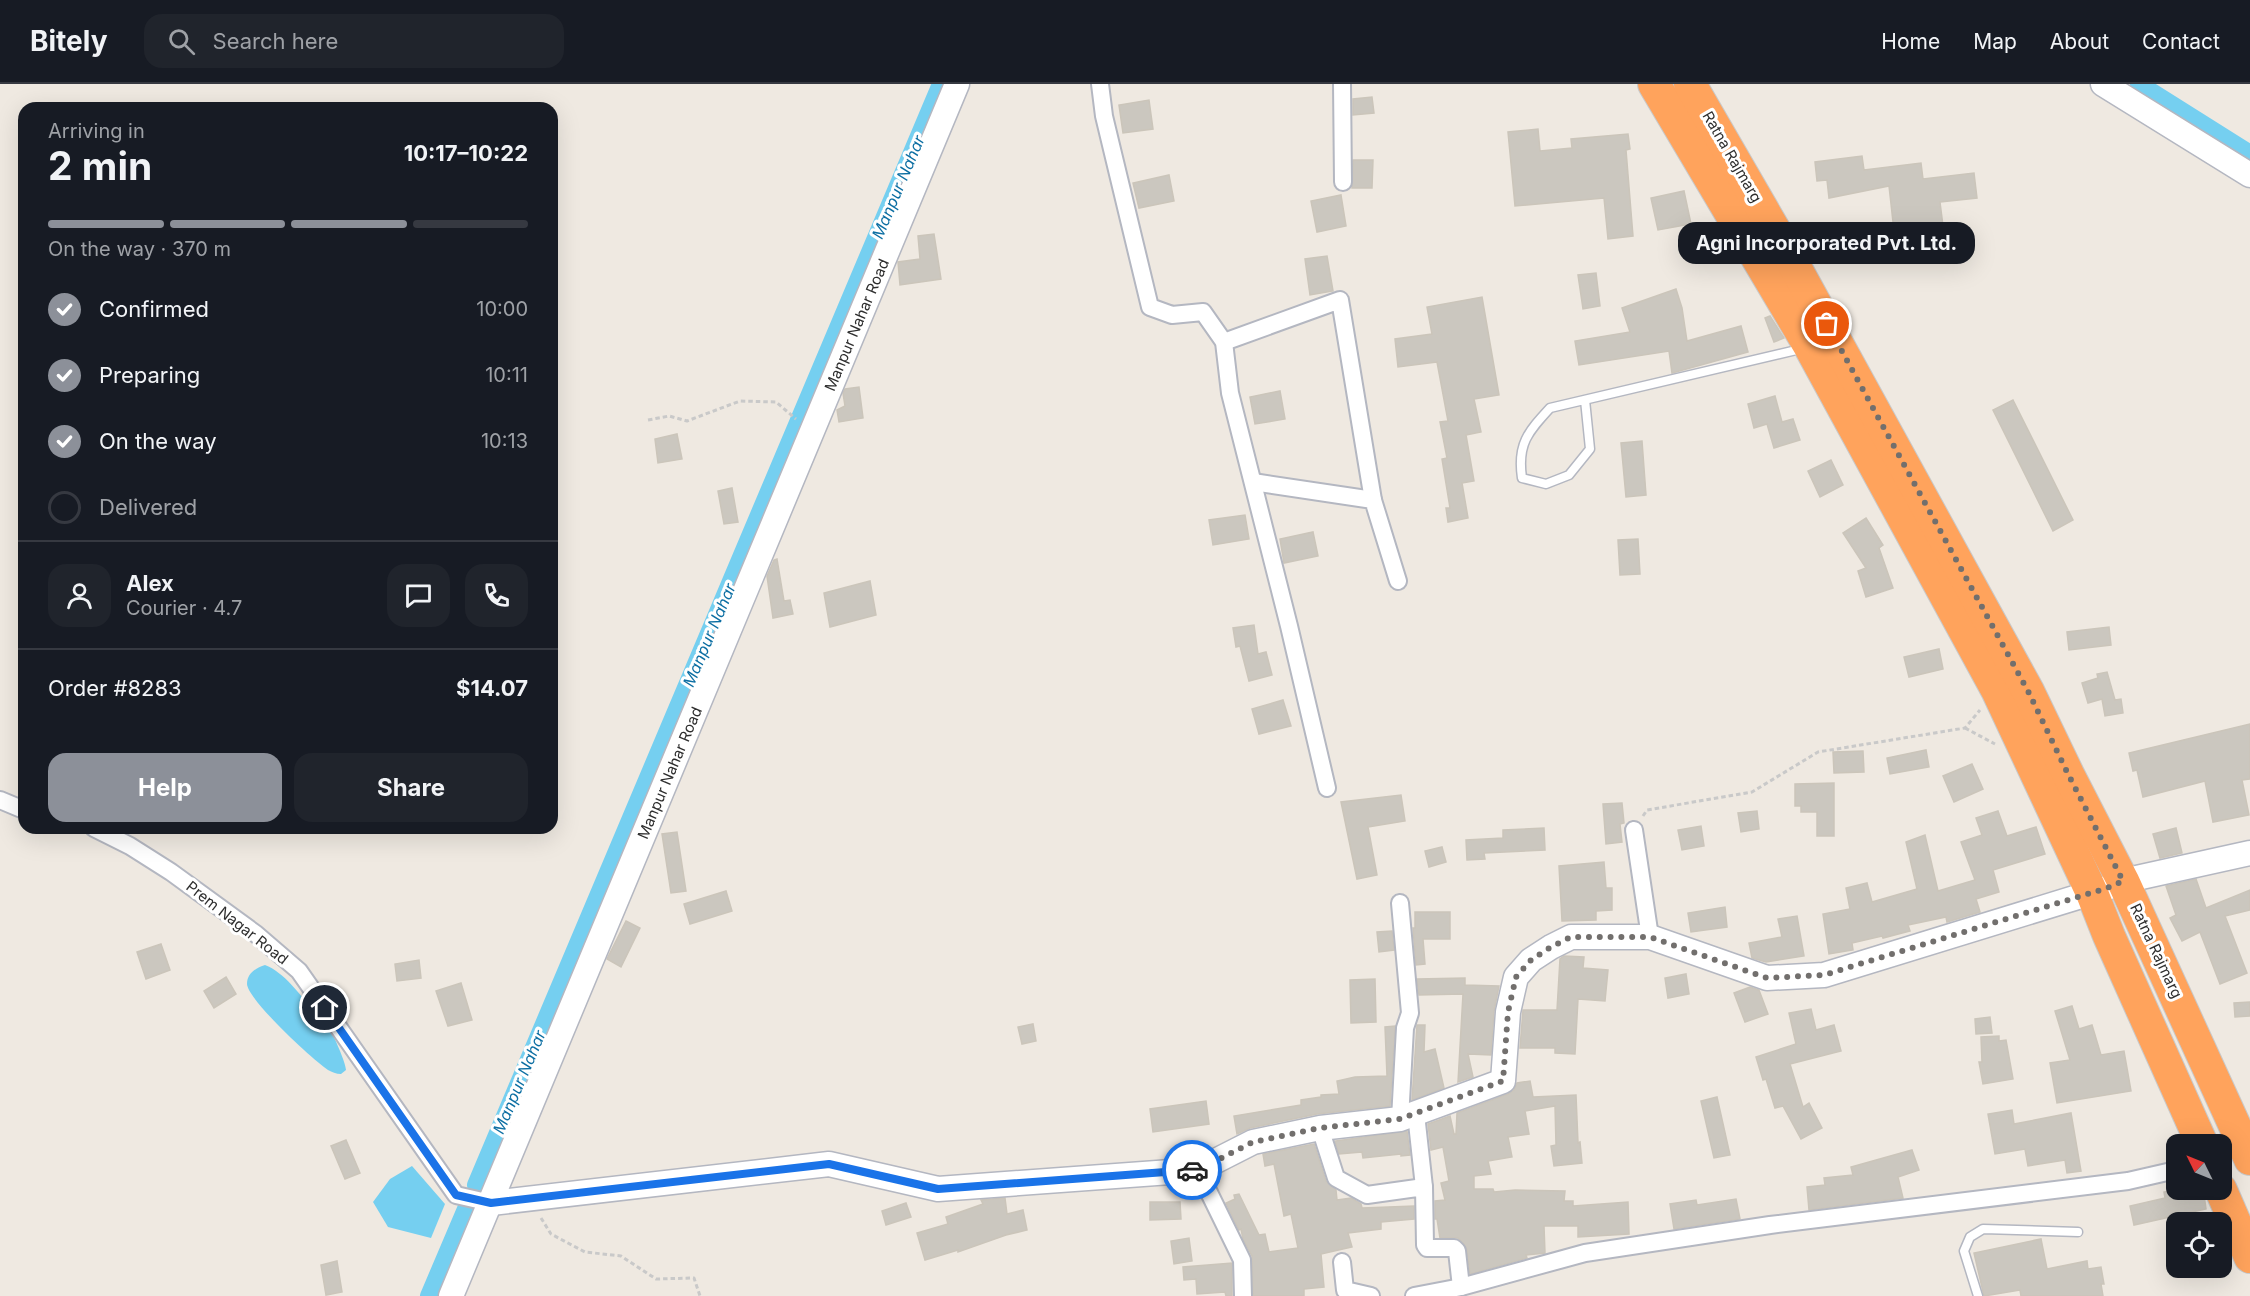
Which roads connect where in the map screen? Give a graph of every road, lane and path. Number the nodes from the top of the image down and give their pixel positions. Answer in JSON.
{"nodes":[{"id":1,"x":957,"y":84,"type":"edge"},
{"id":2,"x":1100,"y":84,"type":"edge"},
{"id":3,"x":1342,"y":84,"type":"edge"},
{"id":4,"x":1654,"y":84,"type":"edge"},
{"id":5,"x":1690,"y":84,"type":"edge"},
{"id":6,"x":2103,"y":84,"type":"edge"},
{"id":7,"x":2250,"y":175,"type":"edge"},
{"id":8,"x":1343,"y":182,"type":"dead end"},
{"id":9,"x":1224,"y":342,"type":"junction"},
{"id":10,"x":1810,"y":347,"type":"junction"},
{"id":11,"x":1585,"y":400,"type":"junction"},
{"id":12,"x":648,"y":420,"type":"dead end"},
{"id":13,"x":813,"y":430,"type":"junction"},
{"id":14,"x":1253,"y":482,"type":"junction"},
{"id":15,"x":1373,"y":500,"type":"junction"},
{"id":16,"x":1398,"y":581,"type":"dead end"},
{"id":17,"x":1997,"y":690,"type":"junction"},
{"id":18,"x":1327,"y":788,"type":"dead end"},
{"id":19,"x":0,"y":800,"type":"edge"},
{"id":20,"x":18,"y":808,"type":"edge"},
{"id":21,"x":1634,"y":830,"type":"joint"},
{"id":22,"x":106,"y":834,"type":"edge"},
{"id":23,"x":2250,"y":853,"type":"edge"},
{"id":24,"x":2123,"y":881,"type":"junction"},
{"id":25,"x":2092,"y":892,"type":"junction"},
{"id":26,"x":1400,"y":903,"type":"dead end"},
{"id":27,"x":1650,"y":937,"type":"junction"},
{"id":28,"x":1408,"y":1116,"type":"junction"},
{"id":29,"x":1320,"y":1128,"type":"junction"},
{"id":30,"x":2198,"y":1134,"type":"edge"},
{"id":31,"x":2250,"y":1159,"type":"edge"},
{"id":32,"x":1198,"y":1170,"type":"junction"},
{"id":33,"x":2166,"y":1172,"type":"edge"},
{"id":34,"x":1424,"y":1187,"type":"junction"},
{"id":35,"x":529,"y":1199,"type":"junction"},
{"id":36,"x":2225,"y":1200,"type":"edge"},
{"id":37,"x":491,"y":1203,"type":"junction"},
{"id":38,"x":2078,"y":1232,"type":"dead end"},
{"id":39,"x":2250,"y":1257,"type":"edge"},
{"id":40,"x":1342,"y":1262,"type":"dead end"},
{"id":41,"x":1461,"y":1287,"type":"junction"},
{"id":42,"x":451,"y":1296,"type":"edge"},
{"id":43,"x":700,"y":1296,"type":"edge"},
{"id":44,"x":1243,"y":1296,"type":"edge"},
{"id":45,"x":1371,"y":1296,"type":"edge"},
{"id":46,"x":1414,"y":1296,"type":"edge"},
{"id":47,"x":1978,"y":1296,"type":"edge"}],
"edges":[{"from":1,"to":13,"type":"street","name":"Manpur Nahar Road"},
{"from":2,"to":9,"type":"street"},
{"from":3,"to":8,"type":"street"},
{"from":4,"to":10,"type":"highway","name":"Ratna Rajmarg"},
{"from":5,"to":24,"type":"highway","name":"Ratna Rajmarg"},
{"from":6,"to":7,"type":"street"},
{"from":9,"to":14,"type":"street"},
{"from":9,"to":15,"type":"street"},
{"from":10,"to":11,"type":"lane"},
{"from":10,"to":17,"type":"highway","name":"Ratna Rajmarg"},
{"from":11,"to":11,"type":"lane"},
{"from":12,"to":13,"type":"path"},
{"from":13,"to":37,"type":"street","name":"Manpur Nahar Road"},
{"from":14,"to":15,"type":"street"},
{"from":14,"to":18,"type":"street"},
{"from":15,"to":16,"type":"street"},
{"from":17,"to":21,"type":"path"},
{"from":17,"to":25,"type":"highway","name":"Ratna Rajmarg"},
{"from":19,"to":20,"type":"street"},
{"from":21,"to":27,"type":"street"},
{"from":22,"to":37,"type":"street","name":"Prem Nagar Road"},
{"from":23,"to":24,"type":"street"},
{"from":24,"to":25,"type":"street"},
{"from":24,"to":31,"type":"highway","name":"Ratna Rajmarg"},
{"from":25,"to":27,"type":"street"},
{"from":25,"to":30,"type":"highway","name":"Ratna Rajmarg"},
{"from":26,"to":28,"type":"street"},
{"from":27,"to":28,"type":"street"},
{"from":28,"to":29,"type":"street"},
{"from":28,"to":34,"type":"street"},
{"from":29,"to":32,"type":"street"},
{"from":29,"to":34,"type":"street"},
{"from":32,"to":35,"type":"street"},
{"from":32,"to":44,"type":"street"},
{"from":33,"to":41,"type":"street"},
{"from":34,"to":41,"type":"street"},
{"from":35,"to":37,"type":"street"},
{"from":35,"to":43,"type":"path"},
{"from":36,"to":39,"type":"highway"},
{"from":37,"to":42,"type":"street","name":"Manpur Nahar Road"},
{"from":38,"to":47,"type":"lane"},
{"from":40,"to":45,"type":"street"},
{"from":41,"to":46,"type":"street"}]}
